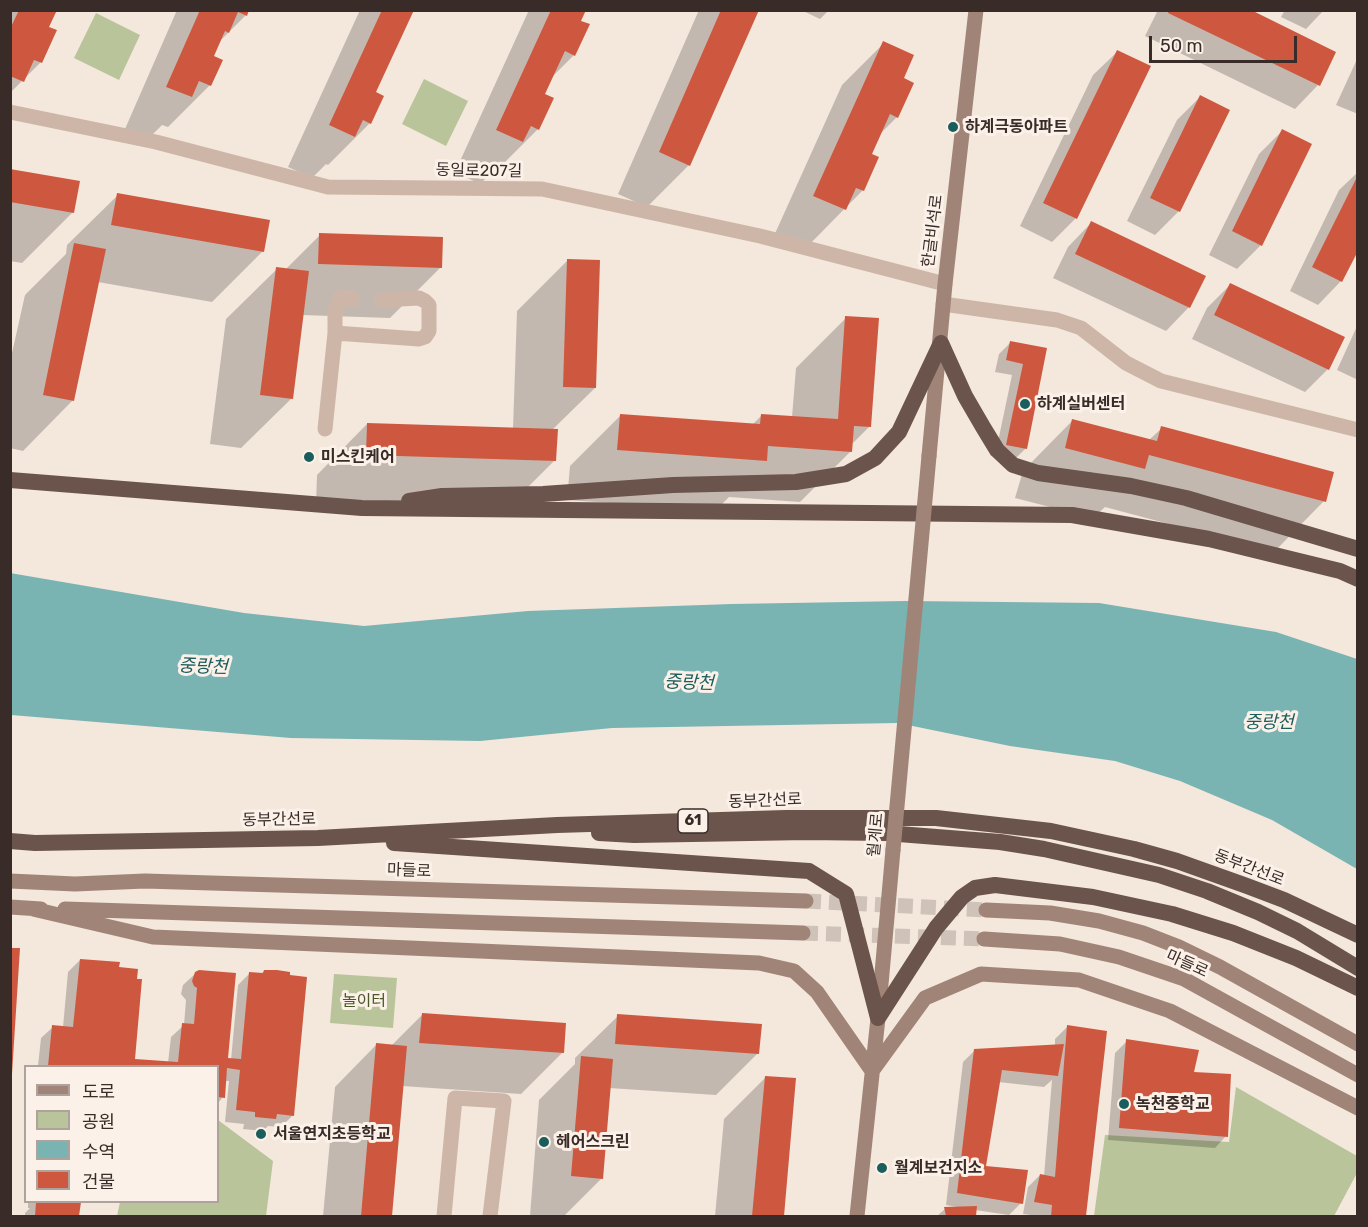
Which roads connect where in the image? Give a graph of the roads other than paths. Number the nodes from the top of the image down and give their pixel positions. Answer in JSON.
{"nodes":[{"id":1,"x":976,"y":10,"type":"edge"},
{"id":2,"x":10,"y":112,"type":"edge"},
{"id":3,"x":945,"y":284,"type":"junction"},
{"id":4,"x":352,"y":299,"type":"dead end"},
{"id":5,"x":382,"y":300,"type":"dead end"},
{"id":6,"x":944,"y":304,"type":"junction"},
{"id":7,"x":335,"y":333,"type":"junction"},
{"id":8,"x":941,"y":343,"type":"junction"},
{"id":9,"x":325,"y":429,"type":"dead end"},
{"id":10,"x":1358,"y":430,"type":"edge"},
{"id":11,"x":929,"y":456,"type":"joint"},
{"id":12,"x":10,"y":480,"type":"edge"},
{"id":13,"x":362,"y":508,"type":"junction"},
{"id":14,"x":1358,"y":549,"type":"edge"},
{"id":15,"x":1358,"y":579,"type":"edge"},
{"id":16,"x":557,"y":825,"type":"junction"},
{"id":17,"x":318,"y":838,"type":"junction"},
{"id":18,"x":10,"y":841,"type":"edge"},
{"id":19,"x":10,"y":881,"type":"edge"},
{"id":20,"x":806,"y":901,"type":"tunnel mouth"},
{"id":21,"x":10,"y":907,"type":"edge"},
{"id":22,"x":33,"y":909,"type":"junction"},
{"id":23,"x":986,"y":910,"type":"tunnel mouth"},
{"id":24,"x":803,"y":933,"type":"tunnel mouth"},
{"id":25,"x":1358,"y":934,"type":"edge"},
{"id":26,"x":984,"y":939,"type":"tunnel mouth"},
{"id":27,"x":1358,"y":968,"type":"edge"},
{"id":28,"x":1358,"y":988,"type":"edge"},
{"id":29,"x":878,"y":1018,"type":"junction"},
{"id":30,"x":1358,"y":1044,"type":"edge"},
{"id":31,"x":872,"y":1071,"type":"junction"},
{"id":32,"x":1358,"y":1075,"type":"edge"},
{"id":33,"x":1358,"y":1108,"type":"edge"},
{"id":34,"x":444,"y":1216,"type":"edge"},
{"id":35,"x":490,"y":1216,"type":"edge"},
{"id":36,"x":857,"y":1216,"type":"edge"}],
"edges":[{"from":1,"to":3,"type":"main road","name":"한글비석로"},
{"from":2,"to":3,"type":"street","name":"동일로207길"},
{"from":3,"to":6,"type":"main road","name":"한글비석로"},
{"from":4,"to":7,"type":"street"},
{"from":5,"to":7,"type":"street"},
{"from":6,"to":8,"type":"main road","name":"한글비석로"},
{"from":6,"to":10,"type":"street"},
{"from":7,"to":9,"type":"street"},
{"from":8,"to":11,"type":"main road","name":"한글비석로"},
{"from":8,"to":13,"type":"highway"},
{"from":8,"to":14,"type":"highway"},
{"from":11,"to":29,"type":"main road","name":"월계로","bridge":true},
{"from":12,"to":13,"type":"highway"},
{"from":13,"to":15,"type":"highway"},
{"from":16,"to":17,"type":"highway","name":"동부간선로","number":"61"},
{"from":16,"to":25,"type":"highway","name":"동부간선로","number":"61"},
{"from":16,"to":27,"type":"highway"},
{"from":17,"to":18,"type":"highway","name":"동부간선로","number":"61"},
{"from":17,"to":29,"type":"highway"},
{"from":19,"to":20,"type":"main road","name":"마들로"},
{"from":21,"to":22,"type":"main road"},
{"from":22,"to":24,"type":"main road"},
{"from":22,"to":31,"type":"main road"},
{"from":23,"to":30,"type":"main road","name":"마들로"},
{"from":26,"to":32,"type":"main road","name":"마들로"},
{"from":28,"to":29,"type":"highway"},
{"from":29,"to":31,"type":"main road","name":"월계로"},
{"from":31,"to":33,"type":"main road"},
{"from":31,"to":36,"type":"main road","name":"월계로"},
{"from":34,"to":35,"type":"street"}]}
